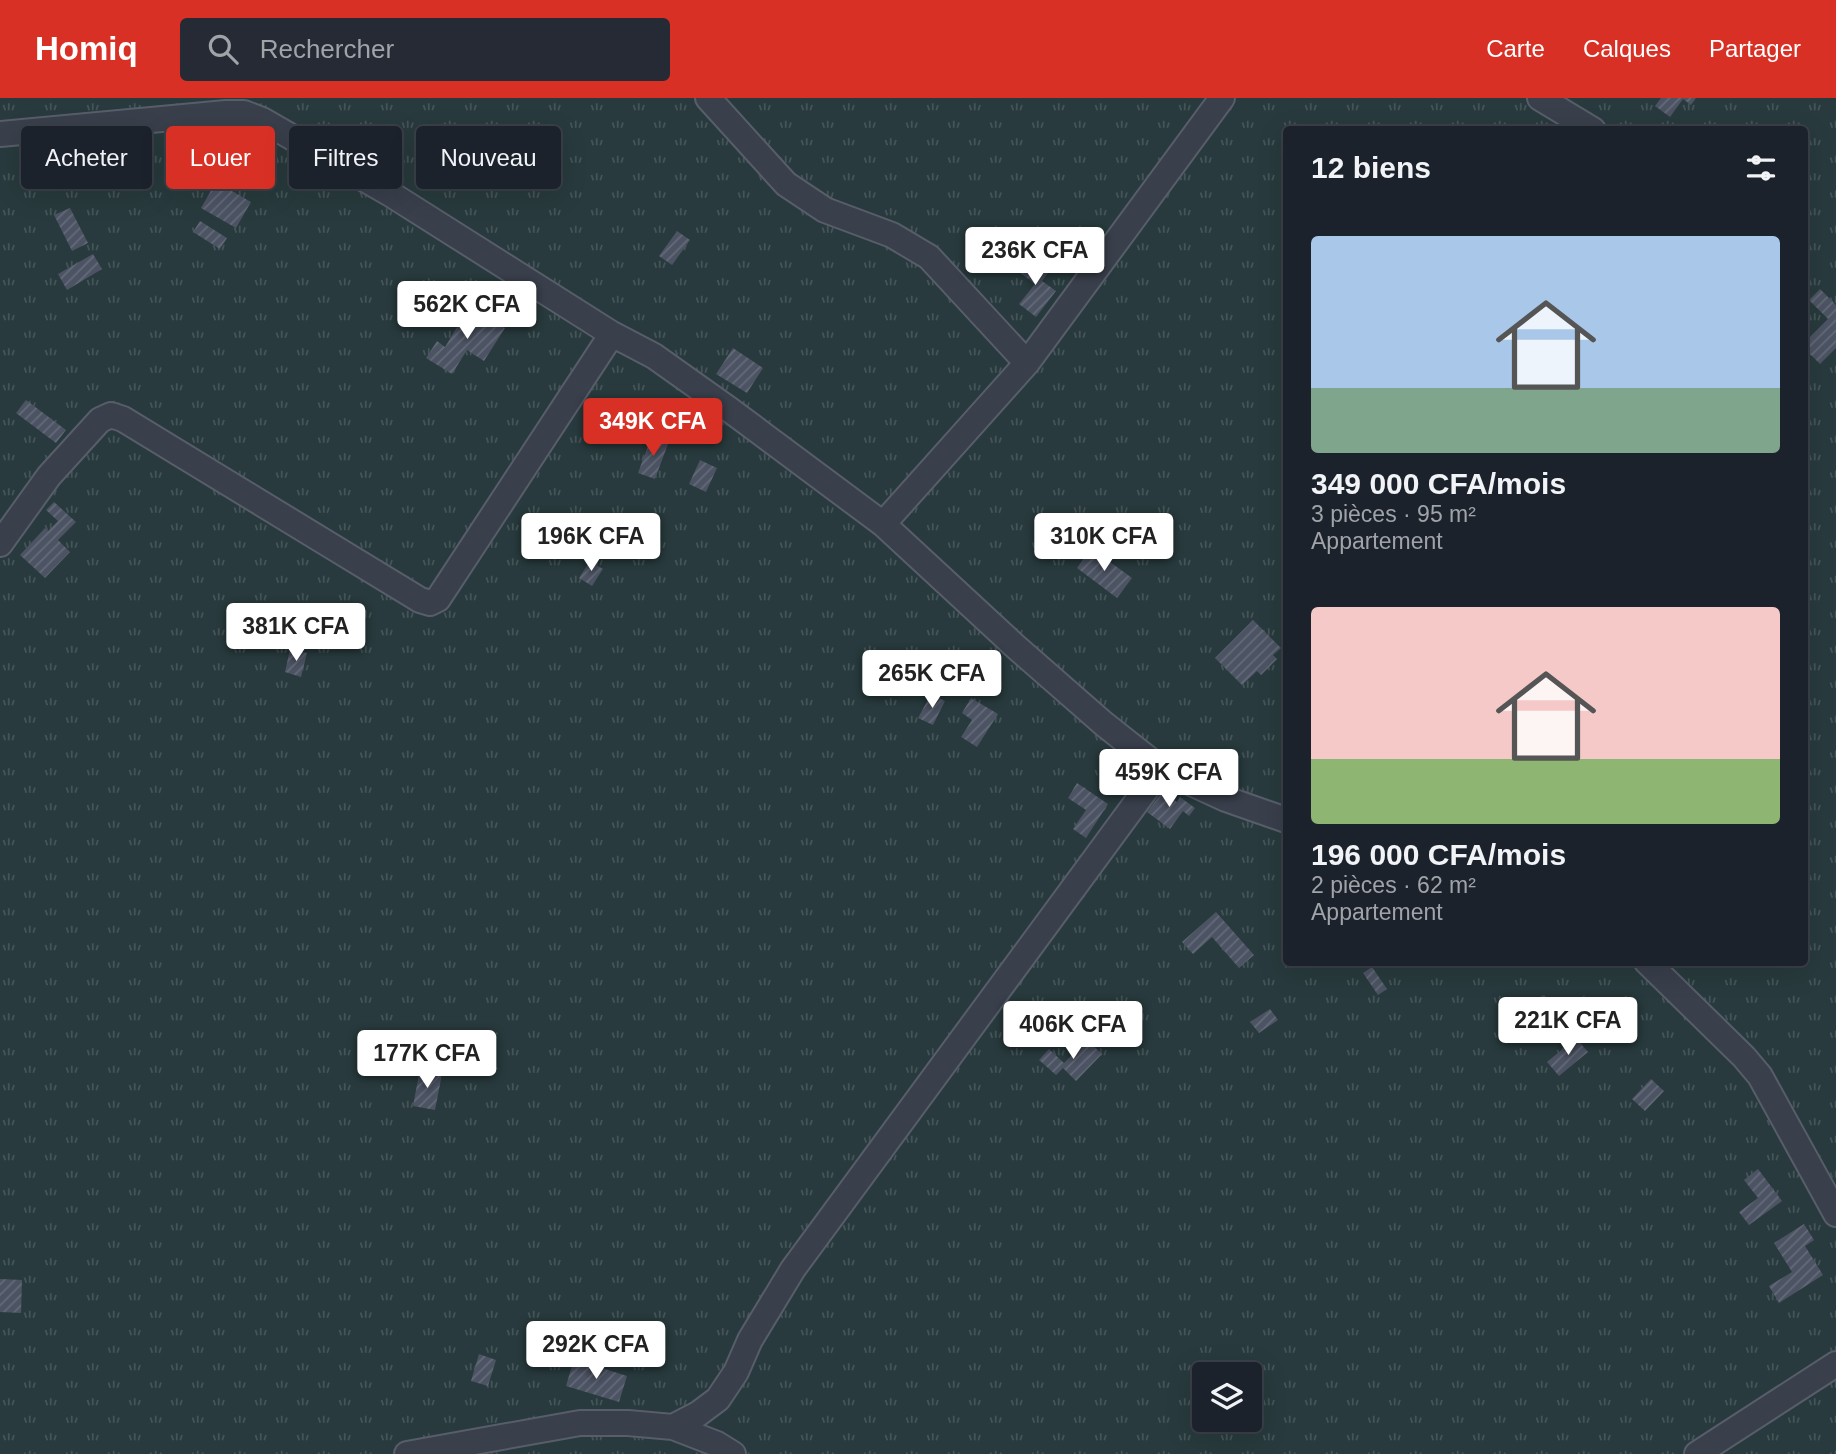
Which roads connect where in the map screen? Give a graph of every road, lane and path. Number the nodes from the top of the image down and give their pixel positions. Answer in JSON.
{"nodes":[{"id":1,"x":708,"y":98,"type":"edge"},
{"id":2,"x":1222,"y":98,"type":"edge"},
{"id":3,"x":1540,"y":98,"type":"edge"},
{"id":4,"x":248,"y":106,"type":"edge"},
{"id":5,"x":1586,"y":126,"type":"edge"},
{"id":6,"x":0,"y":134,"type":"edge"},
{"id":7,"x":612,"y":334,"type":"junction"},
{"id":8,"x":1027,"y":363,"type":"junction"},
{"id":9,"x":883,"y":524,"type":"junction"},
{"id":10,"x":0,"y":544,"type":"edge"},
{"id":11,"x":1161,"y":769,"type":"junction"},
{"id":12,"x":1283,"y":820,"type":"edge"},
{"id":13,"x":1651,"y":966,"type":"edge"},
{"id":14,"x":1836,"y":1214,"type":"edge"},
{"id":15,"x":1836,"y":1364,"type":"edge"},
{"id":16,"x":718,"y":1399,"type":"junction"},
{"id":17,"x":673,"y":1427,"type":"junction"},
{"id":18,"x":725,"y":1449,"type":"edge"},
{"id":19,"x":407,"y":1454,"type":"edge"},
{"id":20,"x":1697,"y":1454,"type":"edge"}],
"edges":[{"from":1,"to":8,"type":"street"},
{"from":2,"to":8,"type":"street"},
{"from":3,"to":5,"type":"street"},
{"from":4,"to":6,"type":"street"},
{"from":4,"to":7,"type":"street"},
{"from":7,"to":9,"type":"street"},
{"from":7,"to":10,"type":"street"},
{"from":8,"to":9,"type":"street"},
{"from":9,"to":11,"type":"street"},
{"from":11,"to":12,"type":"street"},
{"from":11,"to":16,"type":"street"},
{"from":13,"to":14,"type":"street"},
{"from":15,"to":20,"type":"street"},
{"from":16,"to":17,"type":"street"},
{"from":16,"to":18,"type":"street"},
{"from":17,"to":18,"type":"street"},
{"from":17,"to":19,"type":"street"}]}
